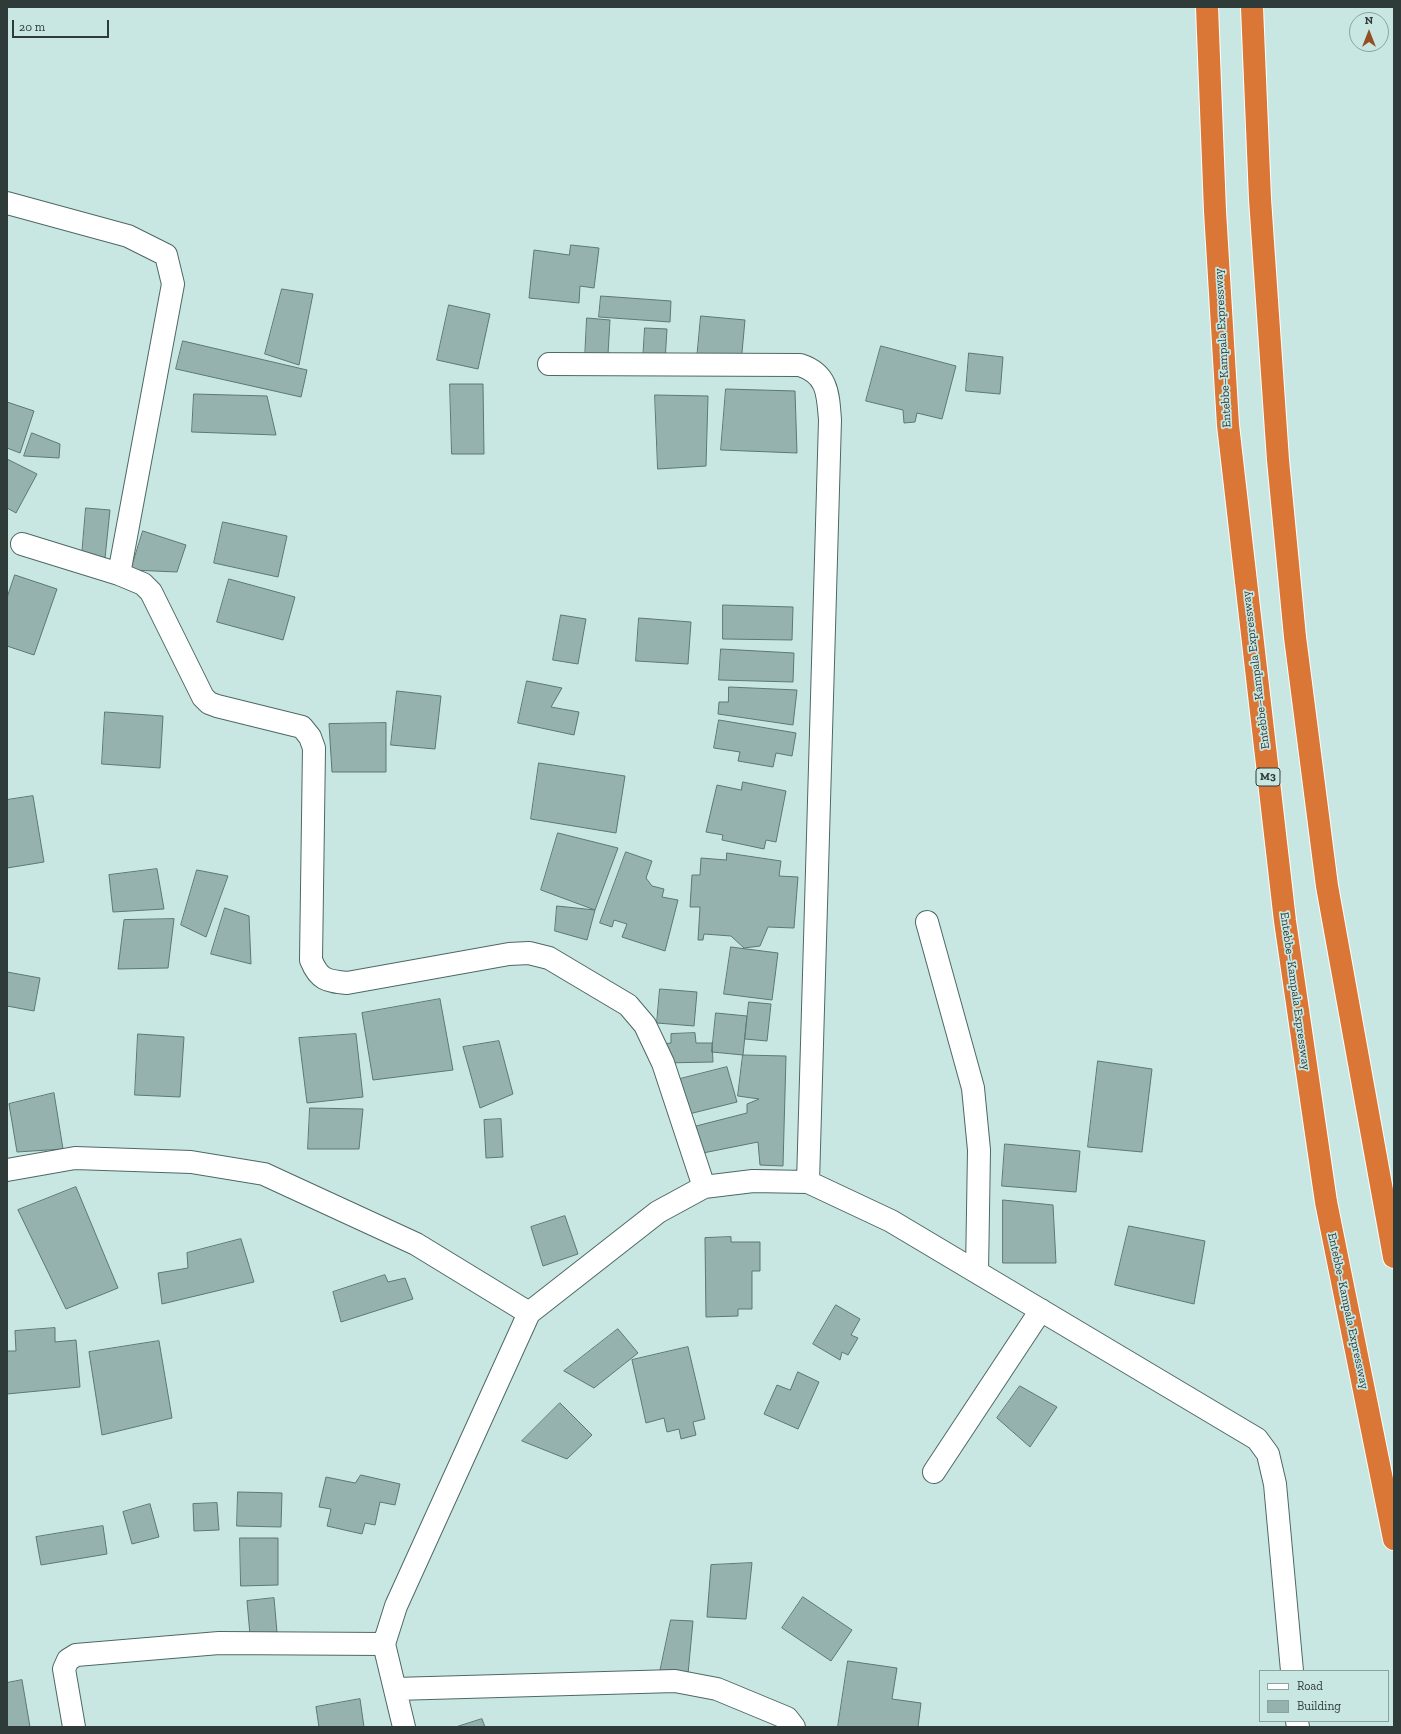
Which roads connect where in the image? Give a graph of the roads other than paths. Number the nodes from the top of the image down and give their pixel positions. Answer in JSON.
{"nodes":[{"id":1,"x":1207,"y":7,"type":"edge"},
{"id":2,"x":1252,"y":7,"type":"edge"},
{"id":3,"x":7,"y":203,"type":"edge"},
{"id":4,"x":550,"y":364,"type":"dead end"},
{"id":5,"x":22,"y":544,"type":"dead end"},
{"id":6,"x":119,"y":574,"type":"junction"},
{"id":7,"x":927,"y":922,"type":"dead end"},
{"id":8,"x":7,"y":1170,"type":"edge"},
{"id":9,"x":808,"y":1182,"type":"junction"},
{"id":10,"x":704,"y":1187,"type":"junction"},
{"id":11,"x":1394,"y":1257,"type":"edge"},
{"id":12,"x":977,"y":1272,"type":"junction"},
{"id":13,"x":1041,"y":1310,"type":"junction"},
{"id":14,"x":529,"y":1313,"type":"junction"},
{"id":15,"x":934,"y":1472,"type":"dead end"},
{"id":16,"x":1394,"y":1539,"type":"edge"},
{"id":17,"x":384,"y":1644,"type":"junction"},
{"id":18,"x":1292,"y":1670,"type":"edge"},
{"id":19,"x":395,"y":1689,"type":"junction"},
{"id":20,"x":74,"y":1727,"type":"edge"},
{"id":21,"x":404,"y":1727,"type":"edge"},
{"id":22,"x":794,"y":1727,"type":"edge"}],
"edges":[{"from":1,"to":16,"type":"highway","name":"Entebbe–Kampala Expressway","number":"M3"},
{"from":2,"to":11,"type":"highway"},
{"from":3,"to":6,"type":"street"},
{"from":4,"to":9,"type":"street"},
{"from":5,"to":6,"type":"street"},
{"from":6,"to":10,"type":"street"},
{"from":7,"to":12,"type":"street"},
{"from":8,"to":14,"type":"street"},
{"from":9,"to":10,"type":"street"},
{"from":9,"to":12,"type":"street"},
{"from":10,"to":14,"type":"street"},
{"from":12,"to":13,"type":"street"},
{"from":13,"to":15,"type":"street"},
{"from":13,"to":18,"type":"street"},
{"from":14,"to":17,"type":"street"},
{"from":17,"to":19,"type":"street"},
{"from":17,"to":20,"type":"street"},
{"from":19,"to":21,"type":"street"},
{"from":19,"to":22,"type":"street"}]}
